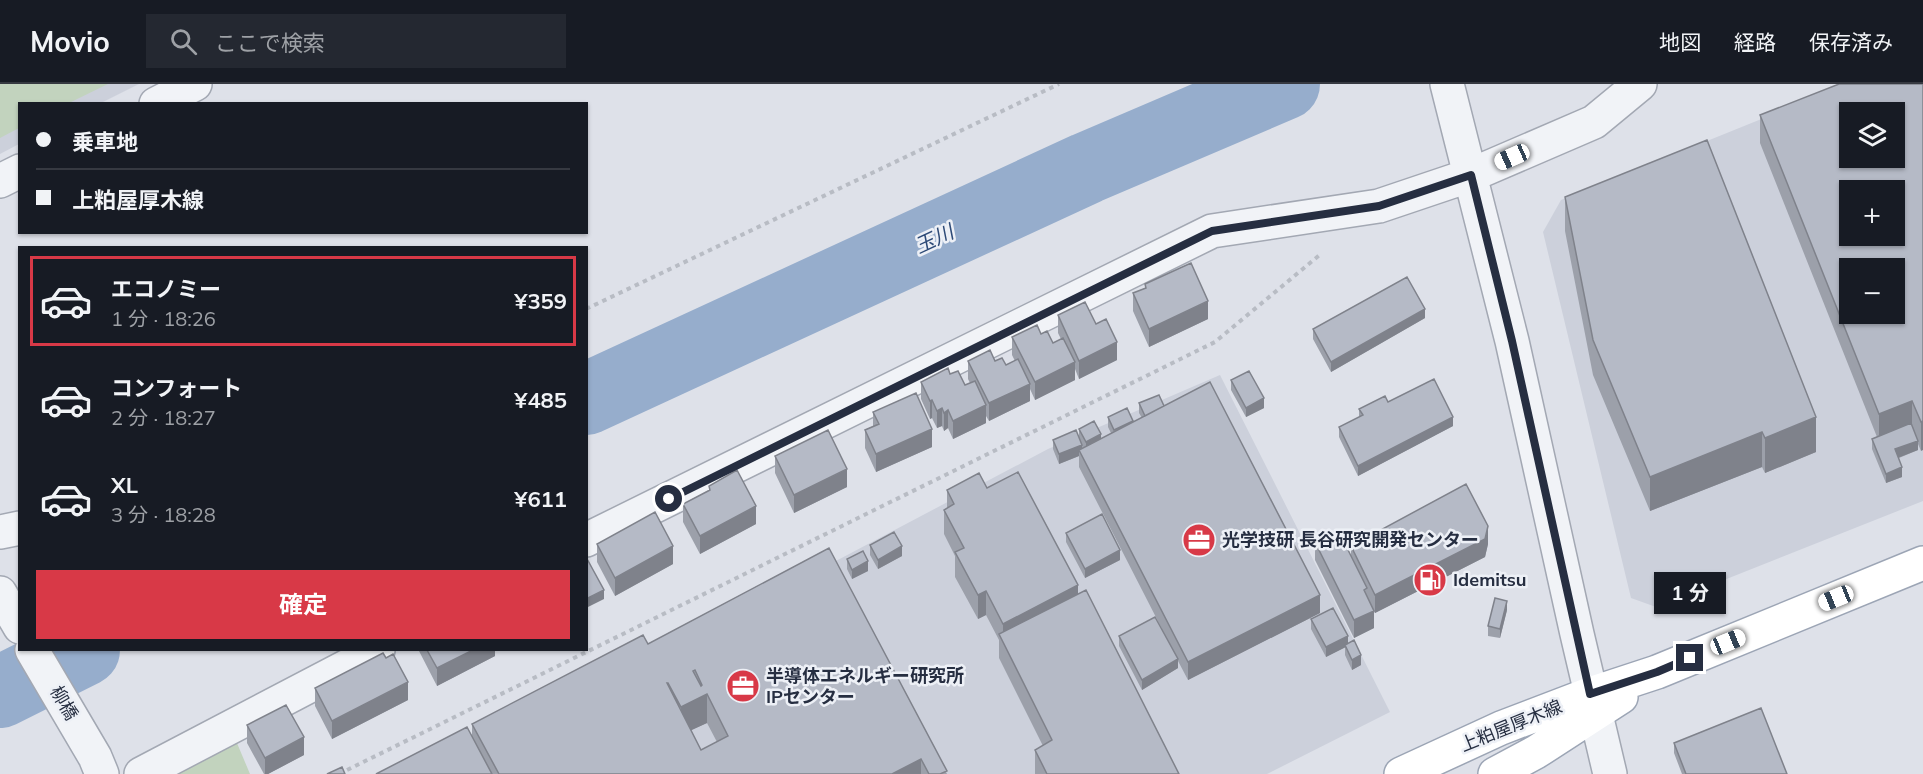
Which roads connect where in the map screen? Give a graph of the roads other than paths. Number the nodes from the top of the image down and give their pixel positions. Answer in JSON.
{"nodes":[{"id":1,"x":195,"y":84,"type":"edge"},
{"id":2,"x":1447,"y":84,"type":"edge"},
{"id":3,"x":1640,"y":84,"type":"edge"},
{"id":4,"x":160,"y":102,"type":"edge"},
{"id":5,"x":1468,"y":166,"type":"junction"},
{"id":6,"x":18,"y":172,"type":"edge"},
{"id":7,"x":0,"y":181,"type":"edge"},
{"id":8,"x":18,"y":528,"type":"edge"},
{"id":9,"x":0,"y":532,"type":"edge"},
{"id":10,"x":588,"y":539,"type":"edge"},
{"id":11,"x":1923,"y":563,"type":"edge"},
{"id":12,"x":0,"y":593,"type":"edge"},
{"id":13,"x":18,"y":624,"type":"edge"},
{"id":14,"x":33,"y":651,"type":"edge"},
{"id":15,"x":376,"y":651,"type":"edge"},
{"id":16,"x":1593,"y":704,"type":"junction"},
{"id":17,"x":98,"y":766,"type":"edge"},
{"id":18,"x":141,"y":774,"type":"edge"},
{"id":19,"x":1401,"y":774,"type":"edge"},
{"id":20,"x":1495,"y":774,"type":"edge"},
{"id":21,"x":1610,"y":774,"type":"edge"}],
"edges":[{"from":1,"to":4,"type":"street"},
{"from":2,"to":5,"type":"street"},
{"from":3,"to":5,"type":"street"},
{"from":5,"to":10,"type":"street"},
{"from":5,"to":16,"type":"street"},
{"from":6,"to":7,"type":"street"},
{"from":8,"to":9,"type":"street"},
{"from":11,"to":16,"type":"main road","name":"上粕屋厚木線"},
{"from":12,"to":13,"type":"street"},
{"from":14,"to":17,"type":"street","name":"柳橋"},
{"from":15,"to":18,"type":"street"},
{"from":16,"to":19,"type":"main road","name":"上粕屋厚木線"},
{"from":16,"to":20,"type":"main road","name":"上粕屋厚木線"},
{"from":16,"to":21,"type":"street"}]}
